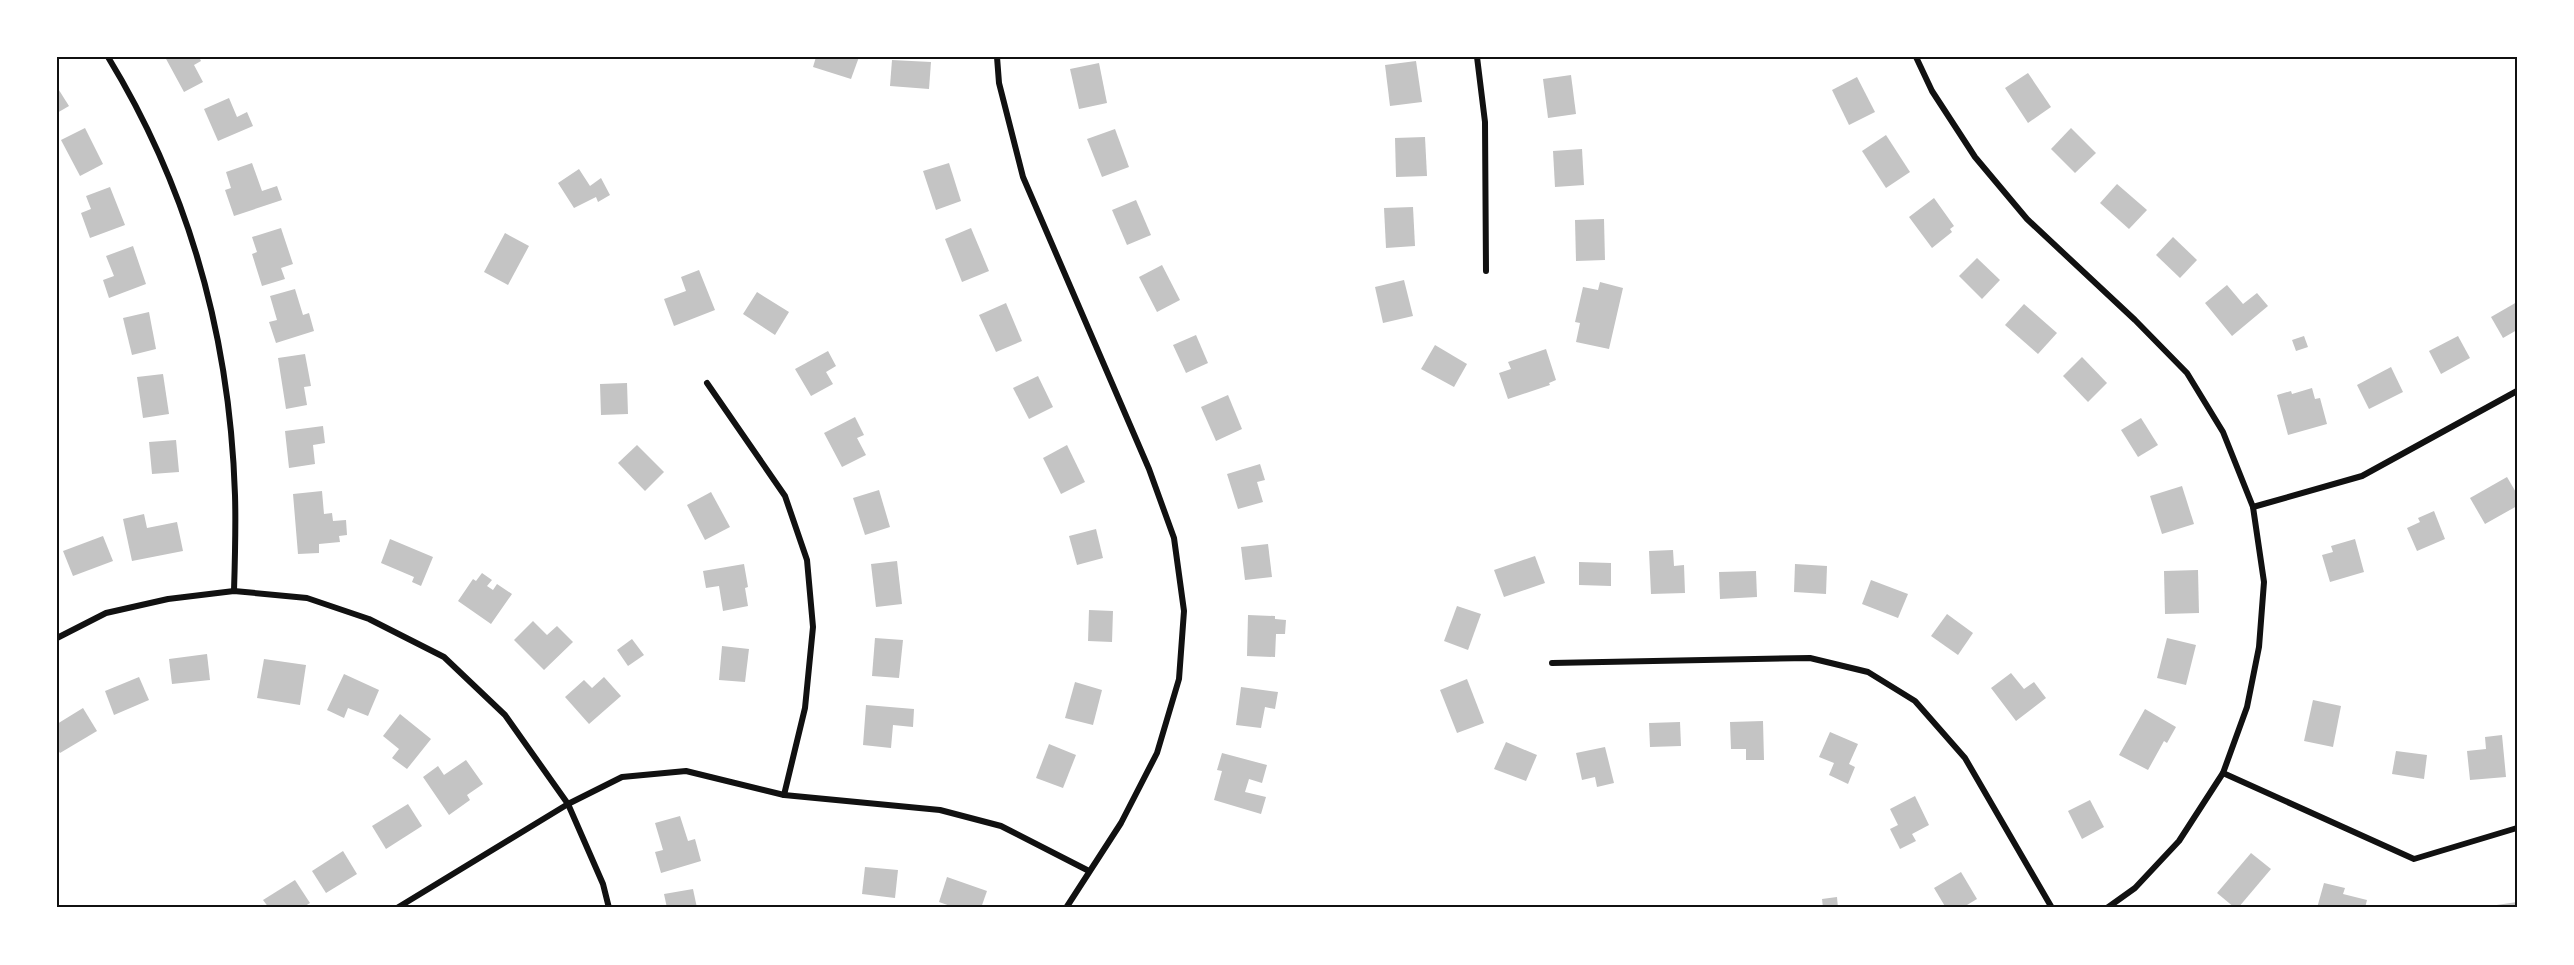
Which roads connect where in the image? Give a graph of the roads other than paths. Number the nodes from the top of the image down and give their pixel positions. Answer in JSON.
{"nodes":[{"id":1,"x":108,"y":57,"type":"edge"},
{"id":2,"x":997,"y":57,"type":"edge"},
{"id":3,"x":1477,"y":57,"type":"edge"},
{"id":4,"x":1916,"y":57,"type":"edge"},
{"id":5,"x":1486,"y":271,"type":"dead end"},
{"id":6,"x":706,"y":383,"type":"dead end"},
{"id":7,"x":2517,"y":391,"type":"edge"},
{"id":8,"x":2253,"y":507,"type":"junction"},
{"id":9,"x":234,"y":591,"type":"junction"},
{"id":10,"x":57,"y":638,"type":"edge"},
{"id":11,"x":1552,"y":663,"type":"dead end"},
{"id":12,"x":2223,"y":773,"type":"junction"},
{"id":13,"x":784,"y":795,"type":"junction"},
{"id":14,"x":568,"y":804,"type":"junction"},
{"id":15,"x":2517,"y":828,"type":"edge"},
{"id":16,"x":1089,"y":871,"type":"junction"},
{"id":17,"x":398,"y":908,"type":"edge"},
{"id":18,"x":609,"y":908,"type":"edge"},
{"id":19,"x":1066,"y":908,"type":"edge"},
{"id":20,"x":2052,"y":908,"type":"edge"},
{"id":21,"x":2107,"y":908,"type":"edge"}],
"edges":[{"from":1,"to":9,"type":"street"},
{"from":2,"to":16,"type":"street"},
{"from":3,"to":5,"type":"street"},
{"from":4,"to":8,"type":"street"},
{"from":6,"to":13,"type":"street"},
{"from":7,"to":8,"type":"street"},
{"from":8,"to":12,"type":"street"},
{"from":9,"to":10,"type":"street"},
{"from":9,"to":14,"type":"street"},
{"from":11,"to":20,"type":"street"},
{"from":12,"to":15,"type":"street"},
{"from":12,"to":21,"type":"street"},
{"from":13,"to":14,"type":"street"},
{"from":13,"to":16,"type":"street"},
{"from":14,"to":17,"type":"street"},
{"from":14,"to":18,"type":"street"},
{"from":16,"to":19,"type":"street"}]}
